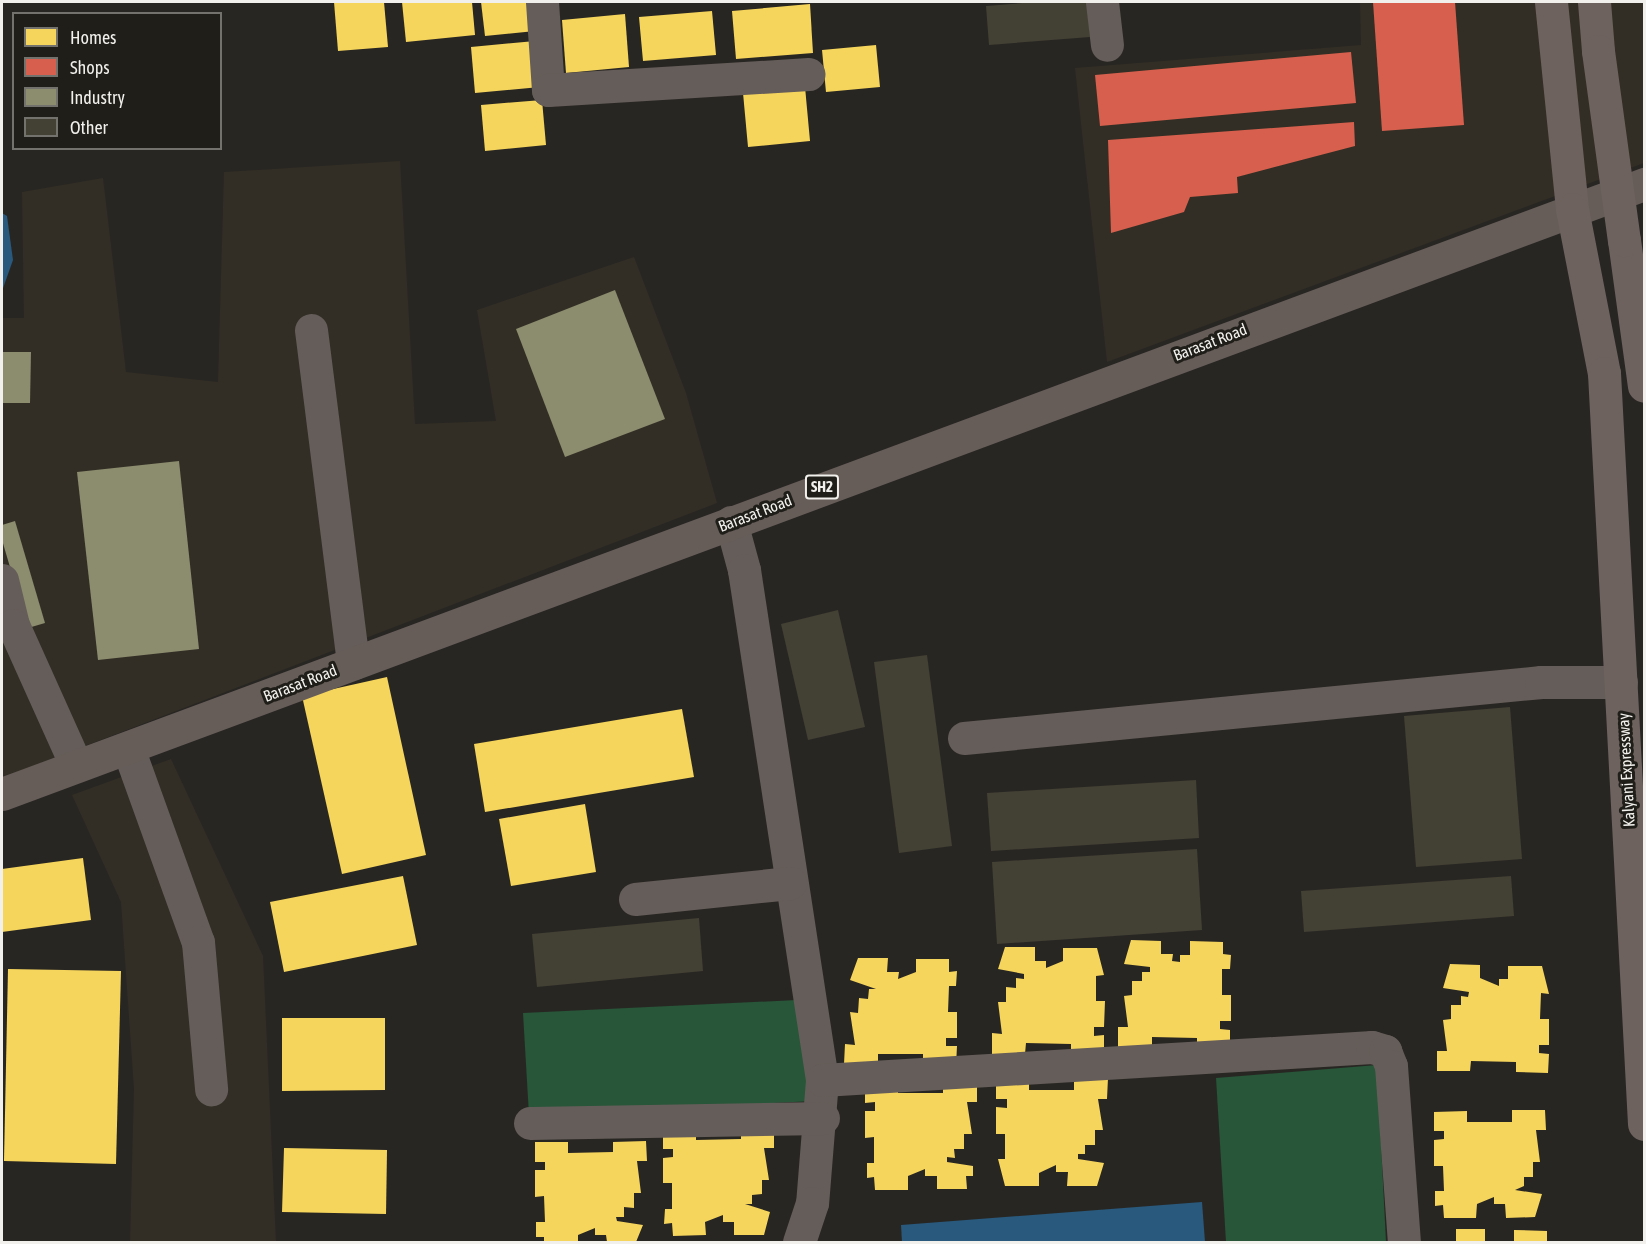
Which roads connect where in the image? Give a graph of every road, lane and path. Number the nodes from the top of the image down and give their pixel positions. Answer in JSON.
{"nodes":[{"id":1,"x":542,"y":2,"type":"edge"},
{"id":2,"x":1102,"y":2,"type":"edge"},
{"id":3,"x":1551,"y":2,"type":"edge"},
{"id":4,"x":1594,"y":2,"type":"edge"},
{"id":5,"x":1107,"y":45,"type":"dead end"},
{"id":6,"x":809,"y":74,"type":"dead end"},
{"id":7,"x":1644,"y":184,"type":"edge"},
{"id":8,"x":1572,"y":209,"type":"junction"},
{"id":9,"x":311,"y":330,"type":"dead end"},
{"id":10,"x":1644,"y":386,"type":"edge"},
{"id":11,"x":731,"y":522,"type":"junction"},
{"id":12,"x":2,"y":580,"type":"edge"},
{"id":13,"x":353,"y":663,"type":"junction"},
{"id":14,"x":1621,"y":682,"type":"junction"},
{"id":15,"x":963,"y":738,"type":"dead end"},
{"id":16,"x":128,"y":748,"type":"junction"},
{"id":17,"x":76,"y":765,"type":"junction"},
{"id":18,"x":2,"y":794,"type":"edge"},
{"id":19,"x":790,"y":883,"type":"junction"},
{"id":20,"x":634,"y":899,"type":"dead end"},
{"id":21,"x":822,"y":1080,"type":"junction"},
{"id":22,"x":211,"y":1089,"type":"dead end"},
{"id":23,"x":823,"y":1118,"type":"junction"},
{"id":24,"x":530,"y":1123,"type":"dead end"},
{"id":25,"x":1644,"y":1124,"type":"edge"},
{"id":26,"x":799,"y":1242,"type":"edge"},
{"id":27,"x":1404,"y":1242,"type":"edge"}],
"edges":[{"from":1,"to":6,"type":"street"},
{"from":2,"to":5,"type":"street"},
{"from":3,"to":8,"type":"highway","name":"Kalyani Expressway"},
{"from":4,"to":10,"type":"highway","bridge":true},
{"from":7,"to":8,"type":"main road","name":"Barasat Road","number":"SH2"},
{"from":8,"to":11,"type":"main road","name":"Barasat Road","number":"SH2"},
{"from":8,"to":14,"type":"highway","name":"Kalyani Expressway"},
{"from":9,"to":13,"type":"street"},
{"from":11,"to":13,"type":"main road","name":"Barasat Road","number":"SH2"},
{"from":11,"to":19,"type":"street"},
{"from":12,"to":17,"type":"street"},
{"from":13,"to":16,"type":"main road","name":"Barasat Road","number":"SH2"},
{"from":14,"to":15,"type":"street"},
{"from":14,"to":25,"type":"highway","name":"Kalyani Expressway"},
{"from":16,"to":17,"type":"main road","name":"Barasat Road","number":"SH2"},
{"from":16,"to":22,"type":"street"},
{"from":17,"to":18,"type":"main road","name":"Barasat Road","number":"SH2"},
{"from":19,"to":20,"type":"street"},
{"from":19,"to":21,"type":"street"},
{"from":21,"to":23,"type":"street"},
{"from":21,"to":27,"type":"street"},
{"from":23,"to":24,"type":"street"},
{"from":23,"to":26,"type":"street"}]}
